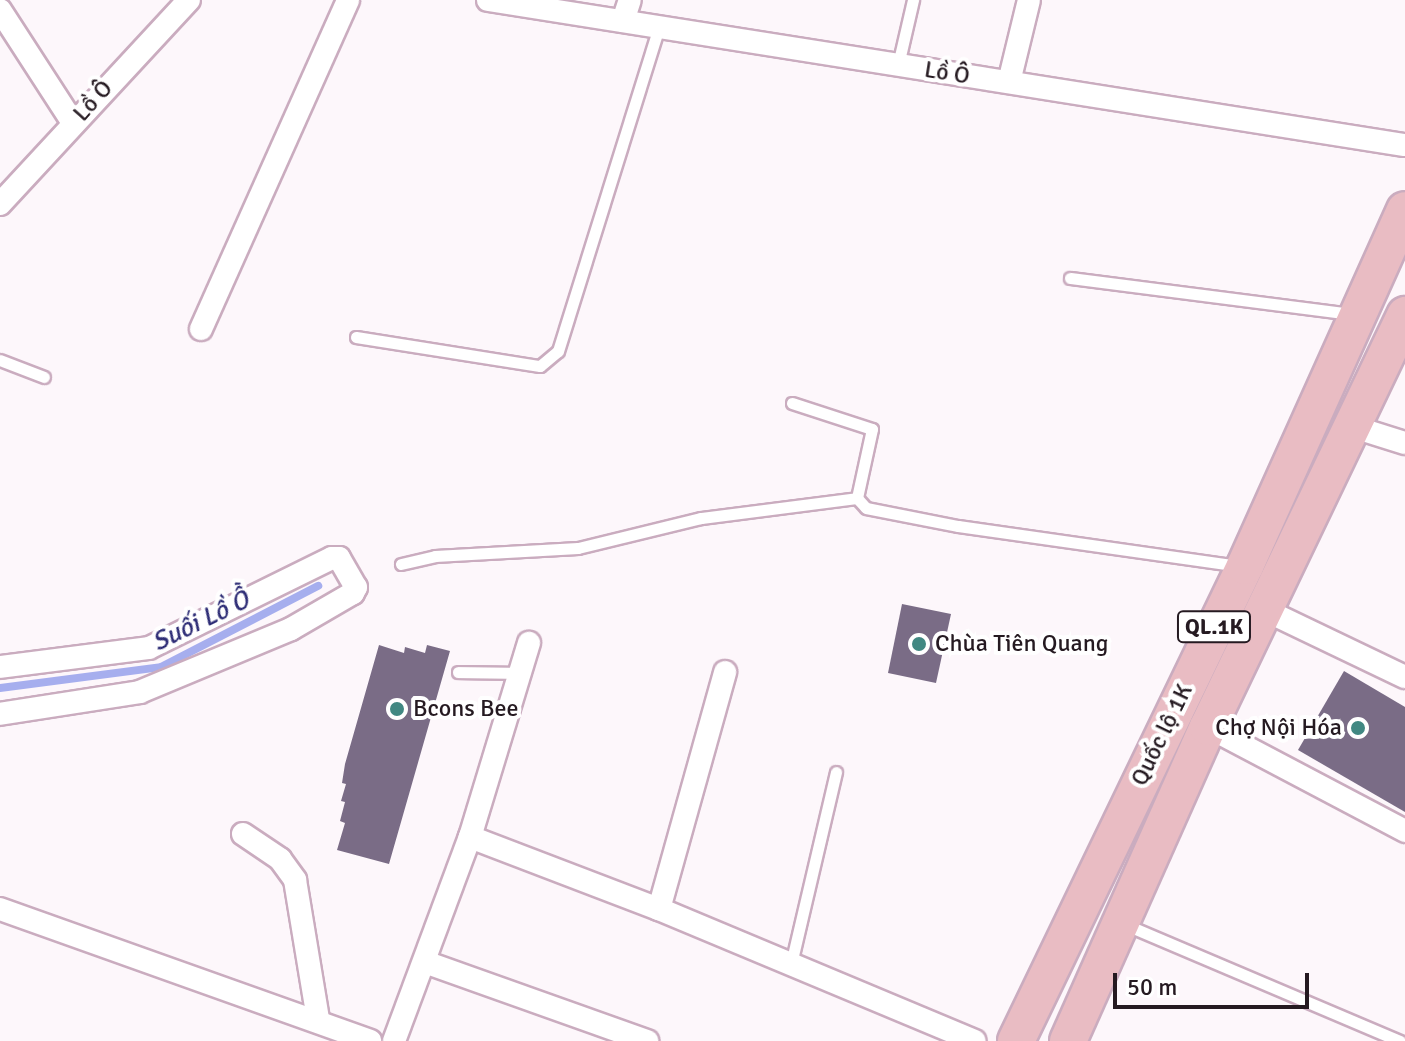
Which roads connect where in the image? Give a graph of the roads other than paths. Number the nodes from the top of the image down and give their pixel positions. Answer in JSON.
{"nodes":[{"id":1,"x":189,"y":0,"type":"edge"},
{"id":2,"x":348,"y":0,"type":"edge"},
{"id":3,"x":488,"y":0,"type":"edge"},
{"id":4,"x":913,"y":0,"type":"edge"},
{"id":5,"x":1029,"y":0,"type":"edge"},
{"id":6,"x":0,"y":10,"type":"edge"},
{"id":7,"x":626,"y":10,"type":"edge"},
{"id":8,"x":659,"y":27,"type":"junction"},
{"id":9,"x":898,"y":65,"type":"junction"},
{"id":10,"x":1009,"y":82,"type":"junction"},
{"id":11,"x":73,"y":123,"type":"junction"},
{"id":12,"x":1405,"y":145,"type":"edge"},
{"id":13,"x":0,"y":204,"type":"edge"},
{"id":14,"x":1405,"y":210,"type":"edge"},
{"id":15,"x":1070,"y":278,"type":"dead end"},
{"id":16,"x":1360,"y":315,"type":"junction"},
{"id":17,"x":1405,"y":315,"type":"edge"},
{"id":18,"x":201,"y":329,"type":"dead end"},
{"id":19,"x":356,"y":337,"type":"dead end"},
{"id":20,"x":0,"y":360,"type":"edge"},
{"id":21,"x":44,"y":377,"type":"dead end"},
{"id":22,"x":792,"y":403,"type":"dead end"},
{"id":23,"x":1354,"y":427,"type":"junction"},
{"id":24,"x":1405,"y":443,"type":"edge"},
{"id":25,"x":857,"y":498,"type":"junction"},
{"id":26,"x":401,"y":564,"type":"dead end"},
{"id":27,"x":1245,"y":566,"type":"junction"},
{"id":28,"x":1265,"y":610,"type":"junction"},
{"id":29,"x":529,"y":643,"type":"dead end"},
{"id":30,"x":0,"y":667,"type":"edge"},
{"id":31,"x":458,"y":672,"type":"dead end"},
{"id":32,"x":725,"y":672,"type":"dead end"},
{"id":33,"x":520,"y":673,"type":"junction"},
{"id":34,"x":1405,"y":677,"type":"edge"},
{"id":35,"x":0,"y":714,"type":"edge"},
{"id":36,"x":1208,"y":727,"type":"junction"},
{"id":37,"x":836,"y":772,"type":"dead end"},
{"id":38,"x":1405,"y":831,"type":"edge"},
{"id":39,"x":243,"y":834,"type":"dead end"},
{"id":40,"x":470,"y":837,"type":"junction"},
{"id":41,"x":0,"y":909,"type":"edge"},
{"id":42,"x":659,"y":909,"type":"junction"},
{"id":43,"x":1122,"y":923,"type":"junction"},
{"id":44,"x":425,"y":962,"type":"junction"},
{"id":45,"x":791,"y":964,"type":"junction"},
{"id":46,"x":318,"y":1019,"type":"junction"},
{"id":47,"x":370,"y":1041,"type":"edge"},
{"id":48,"x":394,"y":1041,"type":"edge"},
{"id":49,"x":647,"y":1041,"type":"edge"},
{"id":50,"x":974,"y":1041,"type":"edge"},
{"id":51,"x":1016,"y":1041,"type":"edge"},
{"id":52,"x":1068,"y":1041,"type":"edge"},
{"id":53,"x":1400,"y":1041,"type":"edge"}],
"edges":[{"from":1,"to":11,"type":"street","name":"Lồ Ô"},
{"from":2,"to":18,"type":"street"},
{"from":3,"to":7,"type":"street","name":"Lồ Ô"},
{"from":4,"to":9,"type":"lane"},
{"from":5,"to":10,"type":"street"},
{"from":6,"to":11,"type":"street"},
{"from":7,"to":8,"type":"street","name":"Lồ Ô"},
{"from":8,"to":9,"type":"street","name":"Lồ Ô"},
{"from":8,"to":19,"type":"lane"},
{"from":9,"to":10,"type":"street","name":"Lồ Ô"},
{"from":10,"to":12,"type":"street","name":"Lồ Ô"},
{"from":11,"to":13,"type":"street","name":"Lồ Ô"},
{"from":14,"to":16,"type":"main road","name":"Quốc lộ 1K","number":"QL.1K"},
{"from":15,"to":16,"type":"lane"},
{"from":16,"to":27,"type":"main road","name":"Quốc lộ 1K","number":"QL.1K"},
{"from":17,"to":23,"type":"main road","name":"Quốc lộ 1K","number":"QL.1K"},
{"from":20,"to":21,"type":"lane"},
{"from":22,"to":25,"type":"lane"},
{"from":23,"to":24,"type":"street"},
{"from":23,"to":28,"type":"main road","name":"Quốc lộ 1K","number":"QL.1K"},
{"from":25,"to":26,"type":"lane"},
{"from":25,"to":27,"type":"lane"},
{"from":27,"to":51,"type":"main road","name":"Quốc lộ 1K","number":"QL.1K"},
{"from":28,"to":34,"type":"street"},
{"from":28,"to":36,"type":"main road","name":"Quốc lộ 1K","number":"QL.1K"},
{"from":29,"to":33,"type":"street"},
{"from":30,"to":35,"type":"street"},
{"from":31,"to":33,"type":"lane"},
{"from":32,"to":42,"type":"street"},
{"from":33,"to":40,"type":"street"},
{"from":36,"to":38,"type":"street"},
{"from":36,"to":43,"type":"main road","name":"Quốc lộ 1K","number":"QL.1K"},
{"from":37,"to":45,"type":"lane"},
{"from":39,"to":46,"type":"street"},
{"from":40,"to":42,"type":"street"},
{"from":40,"to":44,"type":"street"},
{"from":41,"to":46,"type":"street"},
{"from":42,"to":45,"type":"street"},
{"from":43,"to":52,"type":"main road","name":"Quốc lộ 1K","number":"QL.1K"},
{"from":43,"to":53,"type":"lane"},
{"from":44,"to":48,"type":"street"},
{"from":44,"to":49,"type":"street"},
{"from":45,"to":50,"type":"street"},
{"from":46,"to":47,"type":"street"}]}
